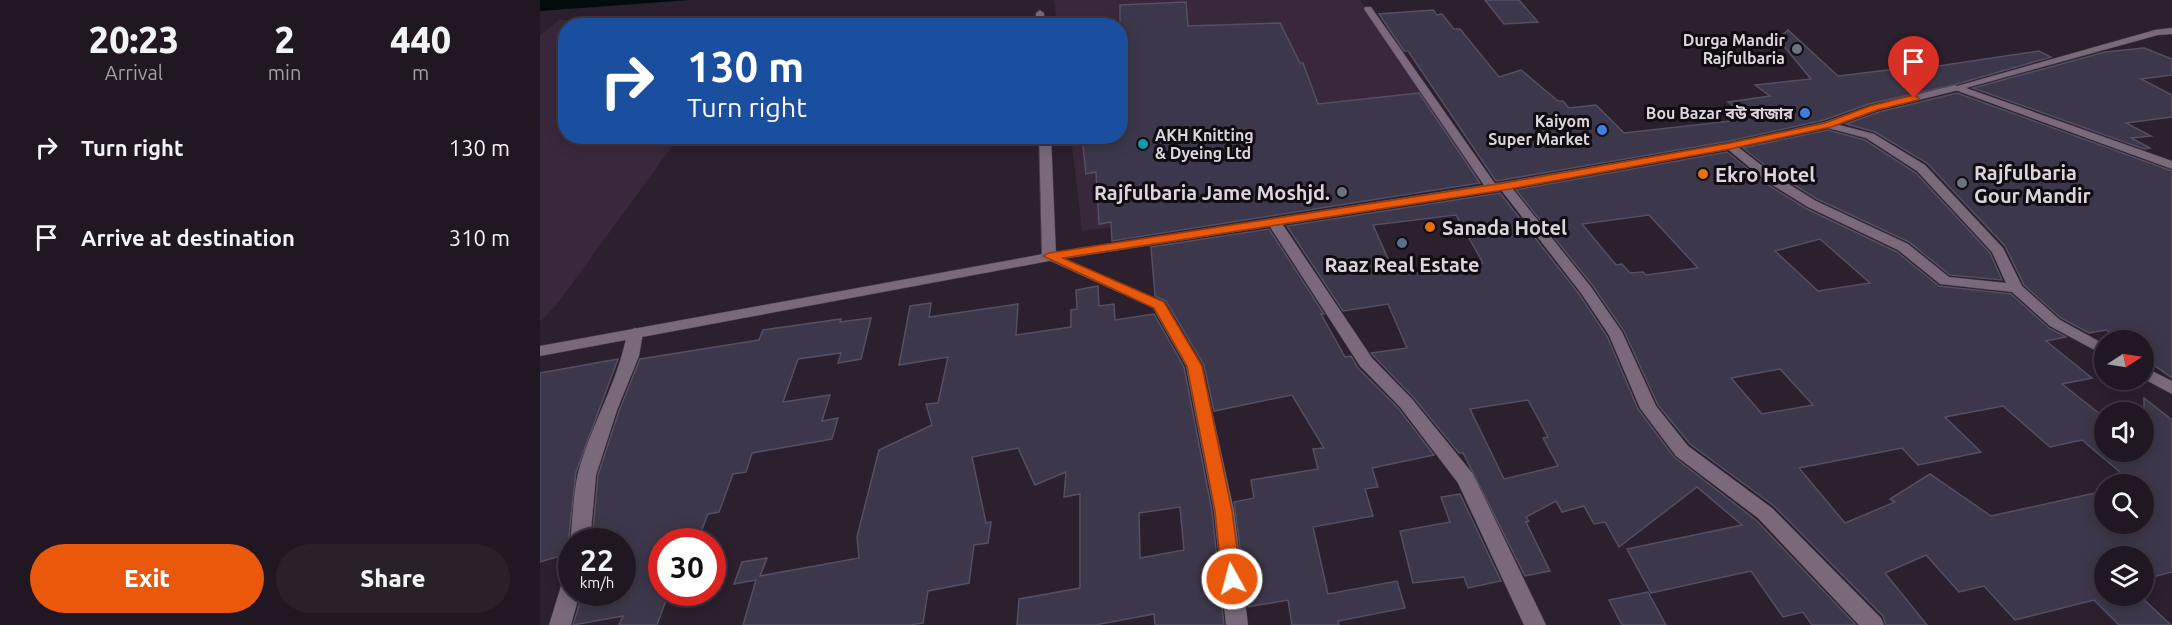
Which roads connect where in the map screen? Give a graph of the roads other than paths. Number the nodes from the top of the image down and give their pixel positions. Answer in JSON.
{"nodes":[{"id":1,"x":1368,"y":9,"type":"dead end"},
{"id":2,"x":1040,"y":13,"type":"dead end"},
{"id":3,"x":1040,"y":18,"type":"edge"},
{"id":4,"x":2172,"y":31,"type":"edge"},
{"id":5,"x":1955,"y":88,"type":"junction"},
{"id":6,"x":1828,"y":125,"type":"junction"},
{"id":7,"x":1045,"y":144,"type":"edge"},
{"id":8,"x":1730,"y":146,"type":"junction"},
{"id":9,"x":2172,"y":165,"type":"edge"},
{"id":10,"x":1498,"y":187,"type":"junction"},
{"id":11,"x":1274,"y":222,"type":"junction"},
{"id":12,"x":1049,"y":256,"type":"junction"},
{"id":13,"x":2016,"y":288,"type":"junction"},
{"id":14,"x":635,"y":333,"type":"junction"},
{"id":15,"x":2094,"y":344,"type":"edge"},
{"id":16,"x":540,"y":351,"type":"edge"},
{"id":17,"x":2154,"y":378,"type":"edge"},
{"id":18,"x":2172,"y":388,"type":"edge"},
{"id":19,"x":581,"y":528,"type":"edge"},
{"id":20,"x":565,"y":606,"type":"edge"},
{"id":21,"x":560,"y":625,"type":"edge"},
{"id":22,"x":1237,"y":625,"type":"edge"},
{"id":23,"x":1535,"y":625,"type":"edge"},
{"id":24,"x":1873,"y":625,"type":"edge"}],
"edges":[{"from":1,"to":10,"type":"street"},
{"from":2,"to":3,"type":"street"},
{"from":4,"to":5,"type":"street"},
{"from":5,"to":6,"type":"street"},
{"from":5,"to":9,"type":"street"},
{"from":6,"to":8,"type":"street"},
{"from":6,"to":13,"type":"street"},
{"from":7,"to":12,"type":"street"},
{"from":8,"to":10,"type":"street"},
{"from":8,"to":13,"type":"street"},
{"from":10,"to":11,"type":"street"},
{"from":10,"to":24,"type":"street"},
{"from":11,"to":12,"type":"street"},
{"from":11,"to":23,"type":"street"},
{"from":12,"to":14,"type":"street"},
{"from":12,"to":22,"type":"street"},
{"from":13,"to":15,"type":"street"},
{"from":14,"to":16,"type":"street"},
{"from":14,"to":19,"type":"street"},
{"from":17,"to":18,"type":"street"},
{"from":20,"to":21,"type":"street"}]}
